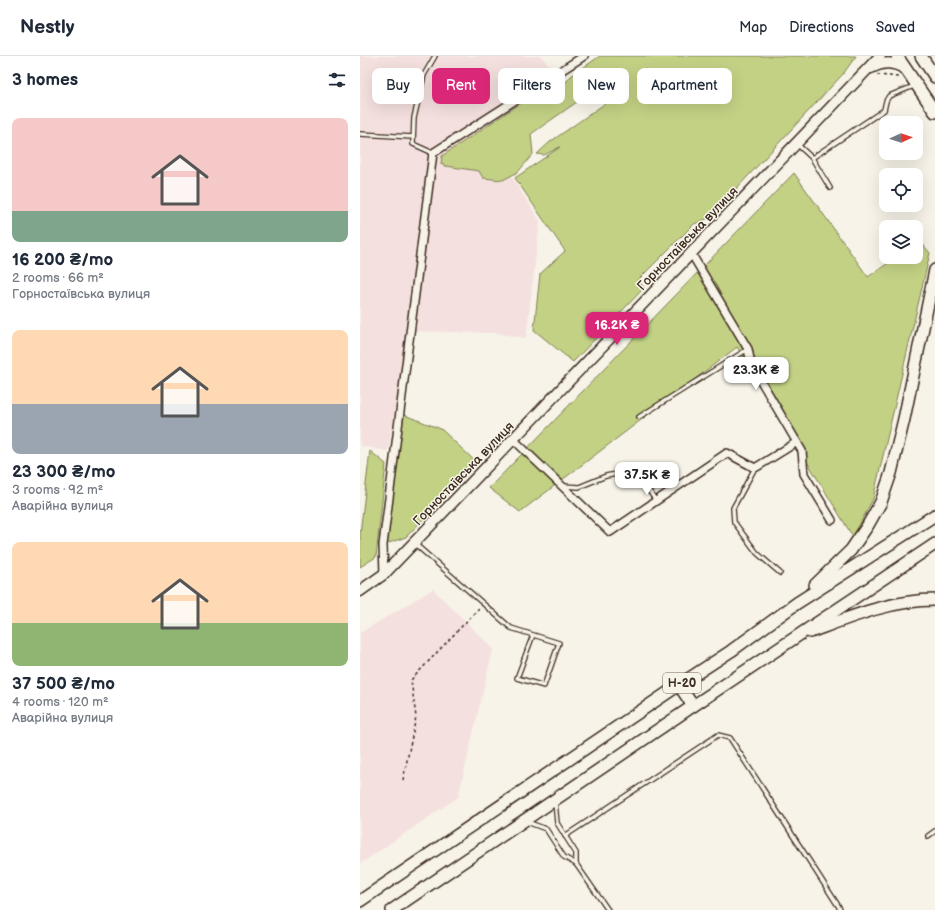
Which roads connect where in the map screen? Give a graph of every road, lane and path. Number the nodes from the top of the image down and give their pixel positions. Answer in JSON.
{"nodes":[{"id":1,"x":435,"y":56,"type":"edge"},
{"id":2,"x":584,"y":56,"type":"edge"},
{"id":3,"x":869,"y":56,"type":"edge"},
{"id":4,"x":880,"y":56,"type":"edge"},
{"id":5,"x":897,"y":56,"type":"edge"},
{"id":6,"x":921,"y":56,"type":"edge"},
{"id":7,"x":906,"y":69,"type":"junction"},
{"id":8,"x":866,"y":70,"type":"junction"},
{"id":9,"x":935,"y":77,"type":"edge"},
{"id":10,"x":857,"y":79,"type":"junction"},
{"id":11,"x":917,"y":85,"type":"junction"},
{"id":12,"x":935,"y":112,"type":"edge"},
{"id":13,"x":360,"y":134,"type":"edge"},
{"id":14,"x":413,"y":137,"type":"junction"},
{"id":15,"x":796,"y":143,"type":"junction"},
{"id":16,"x":433,"y":153,"type":"junction"},
{"id":17,"x":812,"y":158,"type":"junction"},
{"id":18,"x":830,"y":188,"type":"dead end"},
{"id":19,"x":691,"y":253,"type":"junction"},
{"id":20,"x":935,"y":270,"type":"edge"},
{"id":21,"x":748,"y":349,"type":"junction"},
{"id":22,"x":639,"y":417,"type":"dead end"},
{"id":23,"x":513,"y":439,"type":"junction"},
{"id":24,"x":797,"y":442,"type":"junction"},
{"id":25,"x":755,"y":468,"type":"junction"},
{"id":26,"x":562,"y":486,"type":"junction"},
{"id":27,"x":656,"y":501,"type":"junction"},
{"id":28,"x":935,"y":515,"type":"edge"},
{"id":29,"x":832,"y":520,"type":"dead end"},
{"id":30,"x":414,"y":543,"type":"junction"},
{"id":31,"x":935,"y":544,"type":"edge"},
{"id":32,"x":780,"y":573,"type":"dead end"},
{"id":33,"x":384,"y":574,"type":"junction"},
{"id":34,"x":360,"y":591,"type":"edge"},
{"id":35,"x":935,"y":600,"type":"edge"},
{"id":36,"x":797,"y":603,"type":"junction"},
{"id":37,"x":483,"y":604,"type":"junction"},
{"id":38,"x":533,"y":635,"type":"junction"},
{"id":39,"x":791,"y":640,"type":"junction"},
{"id":40,"x":679,"y":685,"type":"junction"},
{"id":41,"x":693,"y":706,"type":"junction"},
{"id":42,"x":403,"y":780,"type":"dead end"},
{"id":43,"x":555,"y":800,"type":"junction"},
{"id":44,"x":524,"y":821,"type":"junction"},
{"id":45,"x":935,"y":831,"type":"edge"},
{"id":46,"x":565,"y":836,"type":"junction"},
{"id":47,"x":928,"y":836,"type":"dead end"},
{"id":48,"x":576,"y":864,"type":"junction"},
{"id":49,"x":360,"y":901,"type":"edge"},
{"id":50,"x":392,"y":910,"type":"edge"},
{"id":51,"x":608,"y":910,"type":"edge"},
{"id":52,"x":840,"y":910,"type":"edge"}],
"edges":[{"from":1,"to":14,"type":"lane"},
{"from":2,"to":16,"type":"street"},
{"from":3,"to":10,"type":"main road"},
{"from":4,"to":8,"type":"main road","name":"Горностаївська вулиця"},
{"from":5,"to":7,"type":"main road"},
{"from":6,"to":9,"type":"main road"},
{"from":7,"to":8,"type":"main road"},
{"from":7,"to":11,"type":"main road"},
{"from":8,"to":10,"type":"main road","name":"Горностаївська вулиця"},
{"from":10,"to":15,"type":"main road","name":"Горностаївська вулиця"},
{"from":11,"to":12,"type":"main road"},
{"from":11,"to":17,"type":"lane"},
{"from":13,"to":14,"type":"lane"},
{"from":14,"to":16,"type":"lane"},
{"from":15,"to":17,"type":"lane"},
{"from":15,"to":19,"type":"main road","name":"Горностаївська вулиця"},
{"from":16,"to":33,"type":"street"},
{"from":17,"to":18,"type":"lane"},
{"from":19,"to":21,"type":"street"},
{"from":19,"to":23,"type":"main road","name":"Горностаївська вулиця"},
{"from":20,"to":36,"type":"main road"},
{"from":21,"to":22,"type":"lane"},
{"from":21,"to":24,"type":"street"},
{"from":23,"to":26,"type":"street"},
{"from":23,"to":30,"type":"main road","name":"Горностаївська вулиця"},
{"from":24,"to":25,"type":"street"},
{"from":24,"to":29,"type":"street"},
{"from":25,"to":27,"type":"street"},
{"from":25,"to":32,"type":"lane"},
{"from":26,"to":27,"type":"lane"},
{"from":26,"to":27,"type":"street"},
{"from":28,"to":36,"type":"main road","number":"Н-20"},
{"from":30,"to":33,"type":"main road","name":"Горностаївська вулиця"},
{"from":30,"to":37,"type":"lane"},
{"from":31,"to":39,"type":"main road","number":"Н-20"},
{"from":33,"to":34,"type":"main road","name":"Горностаївська вулиця"},
{"from":35,"to":39,"type":"main road"},
{"from":36,"to":40,"type":"main road","number":"Н-20"},
{"from":37,"to":38,"type":"lane"},
{"from":37,"to":42,"type":"path"},
{"from":38,"to":38,"type":"lane"},
{"from":39,"to":41,"type":"main road","number":"Н-20"},
{"from":40,"to":41,"type":"main road"},
{"from":40,"to":49,"type":"main road","number":"Н-20"},
{"from":41,"to":43,"type":"main road","number":"Н-20"},
{"from":43,"to":44,"type":"main road","number":"Н-20"},
{"from":43,"to":46,"type":"lane"},
{"from":44,"to":48,"type":"lane"},
{"from":44,"to":50,"type":"main road","number":"Н-20"},
{"from":45,"to":47,"type":"lane"},
{"from":46,"to":48,"type":"lane"},
{"from":46,"to":52,"type":"lane"},
{"from":48,"to":51,"type":"lane"}]}
